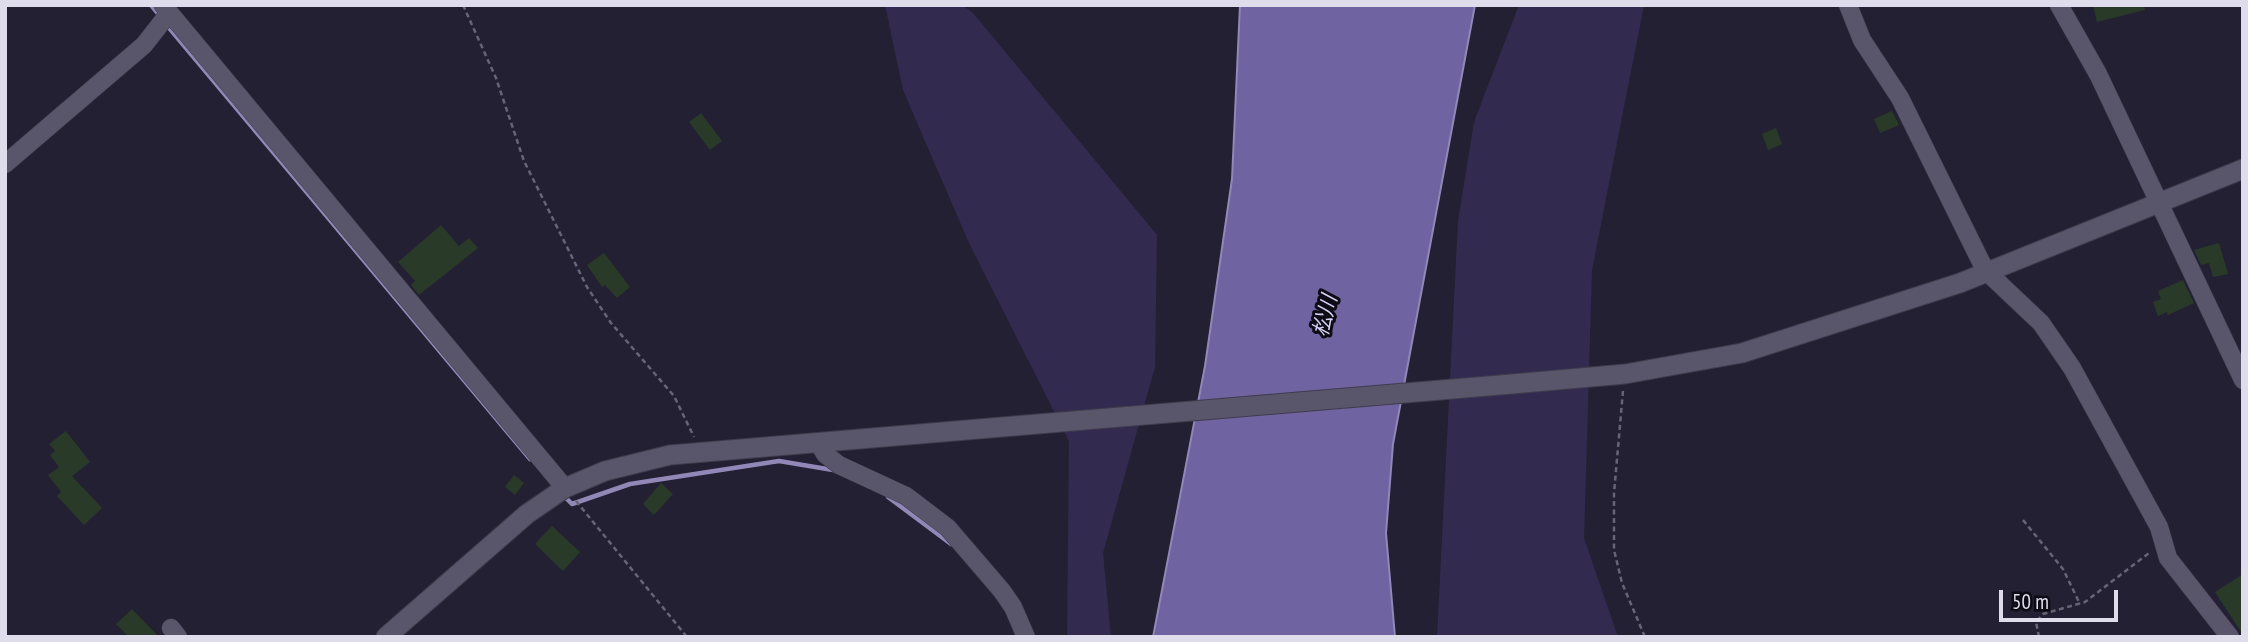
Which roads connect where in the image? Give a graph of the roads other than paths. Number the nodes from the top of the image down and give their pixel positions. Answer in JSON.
{"nodes":[{"id":1,"x":1848,"y":5,"type":"edge"},
{"id":2,"x":2059,"y":5,"type":"edge"},
{"id":3,"x":166,"y":9,"type":"edge"},
{"id":4,"x":5,"y":164,"type":"edge"},
{"id":5,"x":2243,"y":169,"type":"edge"},
{"id":6,"x":2159,"y":203,"type":"junction"},
{"id":7,"x":1988,"y":272,"type":"junction"},
{"id":8,"x":2243,"y":380,"type":"edge"},
{"id":9,"x":818,"y":442,"type":"junction"},
{"id":10,"x":565,"y":488,"type":"junction"},
{"id":11,"x":386,"y":637,"type":"edge"},
{"id":12,"x":1026,"y":637,"type":"edge"},
{"id":13,"x":2230,"y":637,"type":"edge"}],
"edges":[{"from":1,"to":7,"type":"street"},
{"from":2,"to":6,"type":"street"},
{"from":3,"to":4,"type":"street"},
{"from":3,"to":10,"type":"street"},
{"from":5,"to":6,"type":"street"},
{"from":6,"to":7,"type":"street"},
{"from":6,"to":8,"type":"street"},
{"from":7,"to":9,"type":"street"},
{"from":7,"to":13,"type":"street"},
{"from":9,"to":10,"type":"street"},
{"from":9,"to":12,"type":"street"},
{"from":10,"to":11,"type":"street"}]}
